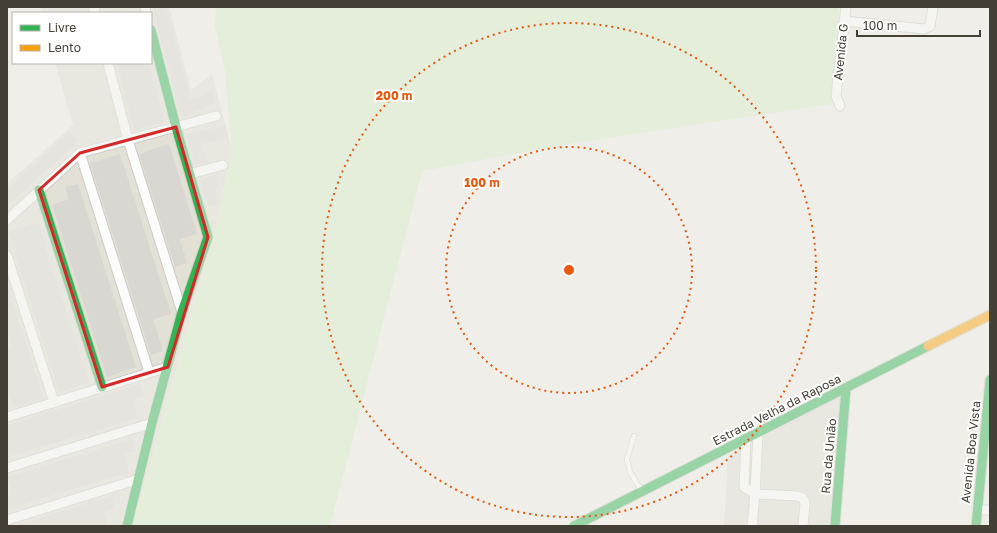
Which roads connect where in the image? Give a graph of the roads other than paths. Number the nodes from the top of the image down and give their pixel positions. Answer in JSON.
{"nodes":[{"id":1,"x":846,"y":7,"type":"edge"},
{"id":2,"x":933,"y":7,"type":"edge"},
{"id":3,"x":844,"y":21,"type":"junction"},
{"id":4,"x":152,"y":34,"type":"edge"},
{"id":5,"x":108,"y":64,"type":"edge"},
{"id":6,"x":840,"y":106,"type":"dead end"},
{"id":7,"x":216,"y":116,"type":"dead end"},
{"id":8,"x":176,"y":127,"type":"junction"},
{"id":9,"x":128,"y":140,"type":"junction"},
{"id":10,"x":80,"y":153,"type":"junction"},
{"id":11,"x":223,"y":165,"type":"dead end"},
{"id":12,"x":190,"y":174,"type":"junction"},
{"id":13,"x":39,"y":190,"type":"junction"},
{"id":14,"x":7,"y":220,"type":"edge"},
{"id":15,"x":7,"y":256,"type":"edge"},
{"id":16,"x":182,"y":312,"type":"junction"},
{"id":17,"x":990,"y":315,"type":"edge"},
{"id":18,"x":168,"y":367,"type":"junction"},
{"id":19,"x":148,"y":372,"type":"junction"},
{"id":20,"x":990,"y":380,"type":"edge"},
{"id":21,"x":102,"y":387,"type":"junction"},
{"id":22,"x":846,"y":388,"type":"junction"},
{"id":23,"x":54,"y":402,"type":"junction"},
{"id":24,"x":7,"y":415,"type":"edge"},
{"id":25,"x":152,"y":423,"type":"junction"},
{"id":26,"x":758,"y":434,"type":"junction"},
{"id":27,"x":634,"y":436,"type":"dead end"},
{"id":28,"x":746,"y":440,"type":"junction"},
{"id":29,"x":7,"y":468,"type":"edge"},
{"id":30,"x":139,"y":479,"type":"junction"},
{"id":31,"x":642,"y":491,"type":"junction"},
{"id":32,"x":755,"y":494,"type":"junction"},
{"id":33,"x":977,"y":510,"type":"junction"},
{"id":34,"x":990,"y":510,"type":"edge"},
{"id":35,"x":7,"y":520,"type":"edge"},
{"id":36,"x":588,"y":522,"type":"edge"},
{"id":37,"x":127,"y":526,"type":"edge"},
{"id":38,"x":574,"y":526,"type":"edge"},
{"id":39,"x":752,"y":526,"type":"edge"},
{"id":40,"x":803,"y":526,"type":"edge"},
{"id":41,"x":835,"y":526,"type":"edge"},
{"id":42,"x":976,"y":526,"type":"edge"}],
"edges":[{"from":1,"to":3,"type":"street","name":"Avenida G"},
{"from":2,"to":3,"type":"street"},
{"from":3,"to":6,"type":"street","name":"Avenida G"},
{"from":4,"to":8,"type":"street"},
{"from":5,"to":9,"type":"street"},
{"from":7,"to":8,"type":"street"},
{"from":8,"to":9,"type":"street"},
{"from":8,"to":12,"type":"street"},
{"from":9,"to":10,"type":"street"},
{"from":9,"to":16,"type":"street"},
{"from":10,"to":13,"type":"street"},
{"from":10,"to":19,"type":"street"},
{"from":11,"to":12,"type":"street"},
{"from":12,"to":16,"type":"street"},
{"from":13,"to":14,"type":"street"},
{"from":13,"to":21,"type":"street"},
{"from":15,"to":23,"type":"street"},
{"from":16,"to":18,"type":"street"},
{"from":17,"to":22,"type":"street","name":"Estrada Velha da Raposa"},
{"from":18,"to":19,"type":"street"},
{"from":18,"to":25,"type":"street"},
{"from":19,"to":21,"type":"street"},
{"from":20,"to":33,"type":"street","name":"Avenida Boa Vista"},
{"from":21,"to":23,"type":"street"},
{"from":22,"to":26,"type":"street","name":"Estrada Velha da Raposa"},
{"from":22,"to":41,"type":"street","name":"Rua da União"},
{"from":23,"to":24,"type":"street"},
{"from":25,"to":29,"type":"street"},
{"from":25,"to":30,"type":"street"},
{"from":26,"to":28,"type":"street","name":"Estrada Velha da Raposa"},
{"from":26,"to":32,"type":"street"},
{"from":27,"to":31,"type":"lane"},
{"from":28,"to":31,"type":"street","name":"Estrada Velha da Raposa"},
{"from":28,"to":32,"type":"street"},
{"from":30,"to":35,"type":"street"},
{"from":30,"to":37,"type":"street"},
{"from":31,"to":36,"type":"street","name":"Estrada Velha da Raposa"},
{"from":32,"to":39,"type":"street"},
{"from":32,"to":40,"type":"street"},
{"from":33,"to":34,"type":"street"},
{"from":33,"to":42,"type":"street","name":"Avenida Boa Vista"},
{"from":36,"to":38,"type":"street","name":"Estrada Velha da Raposa"}]}
